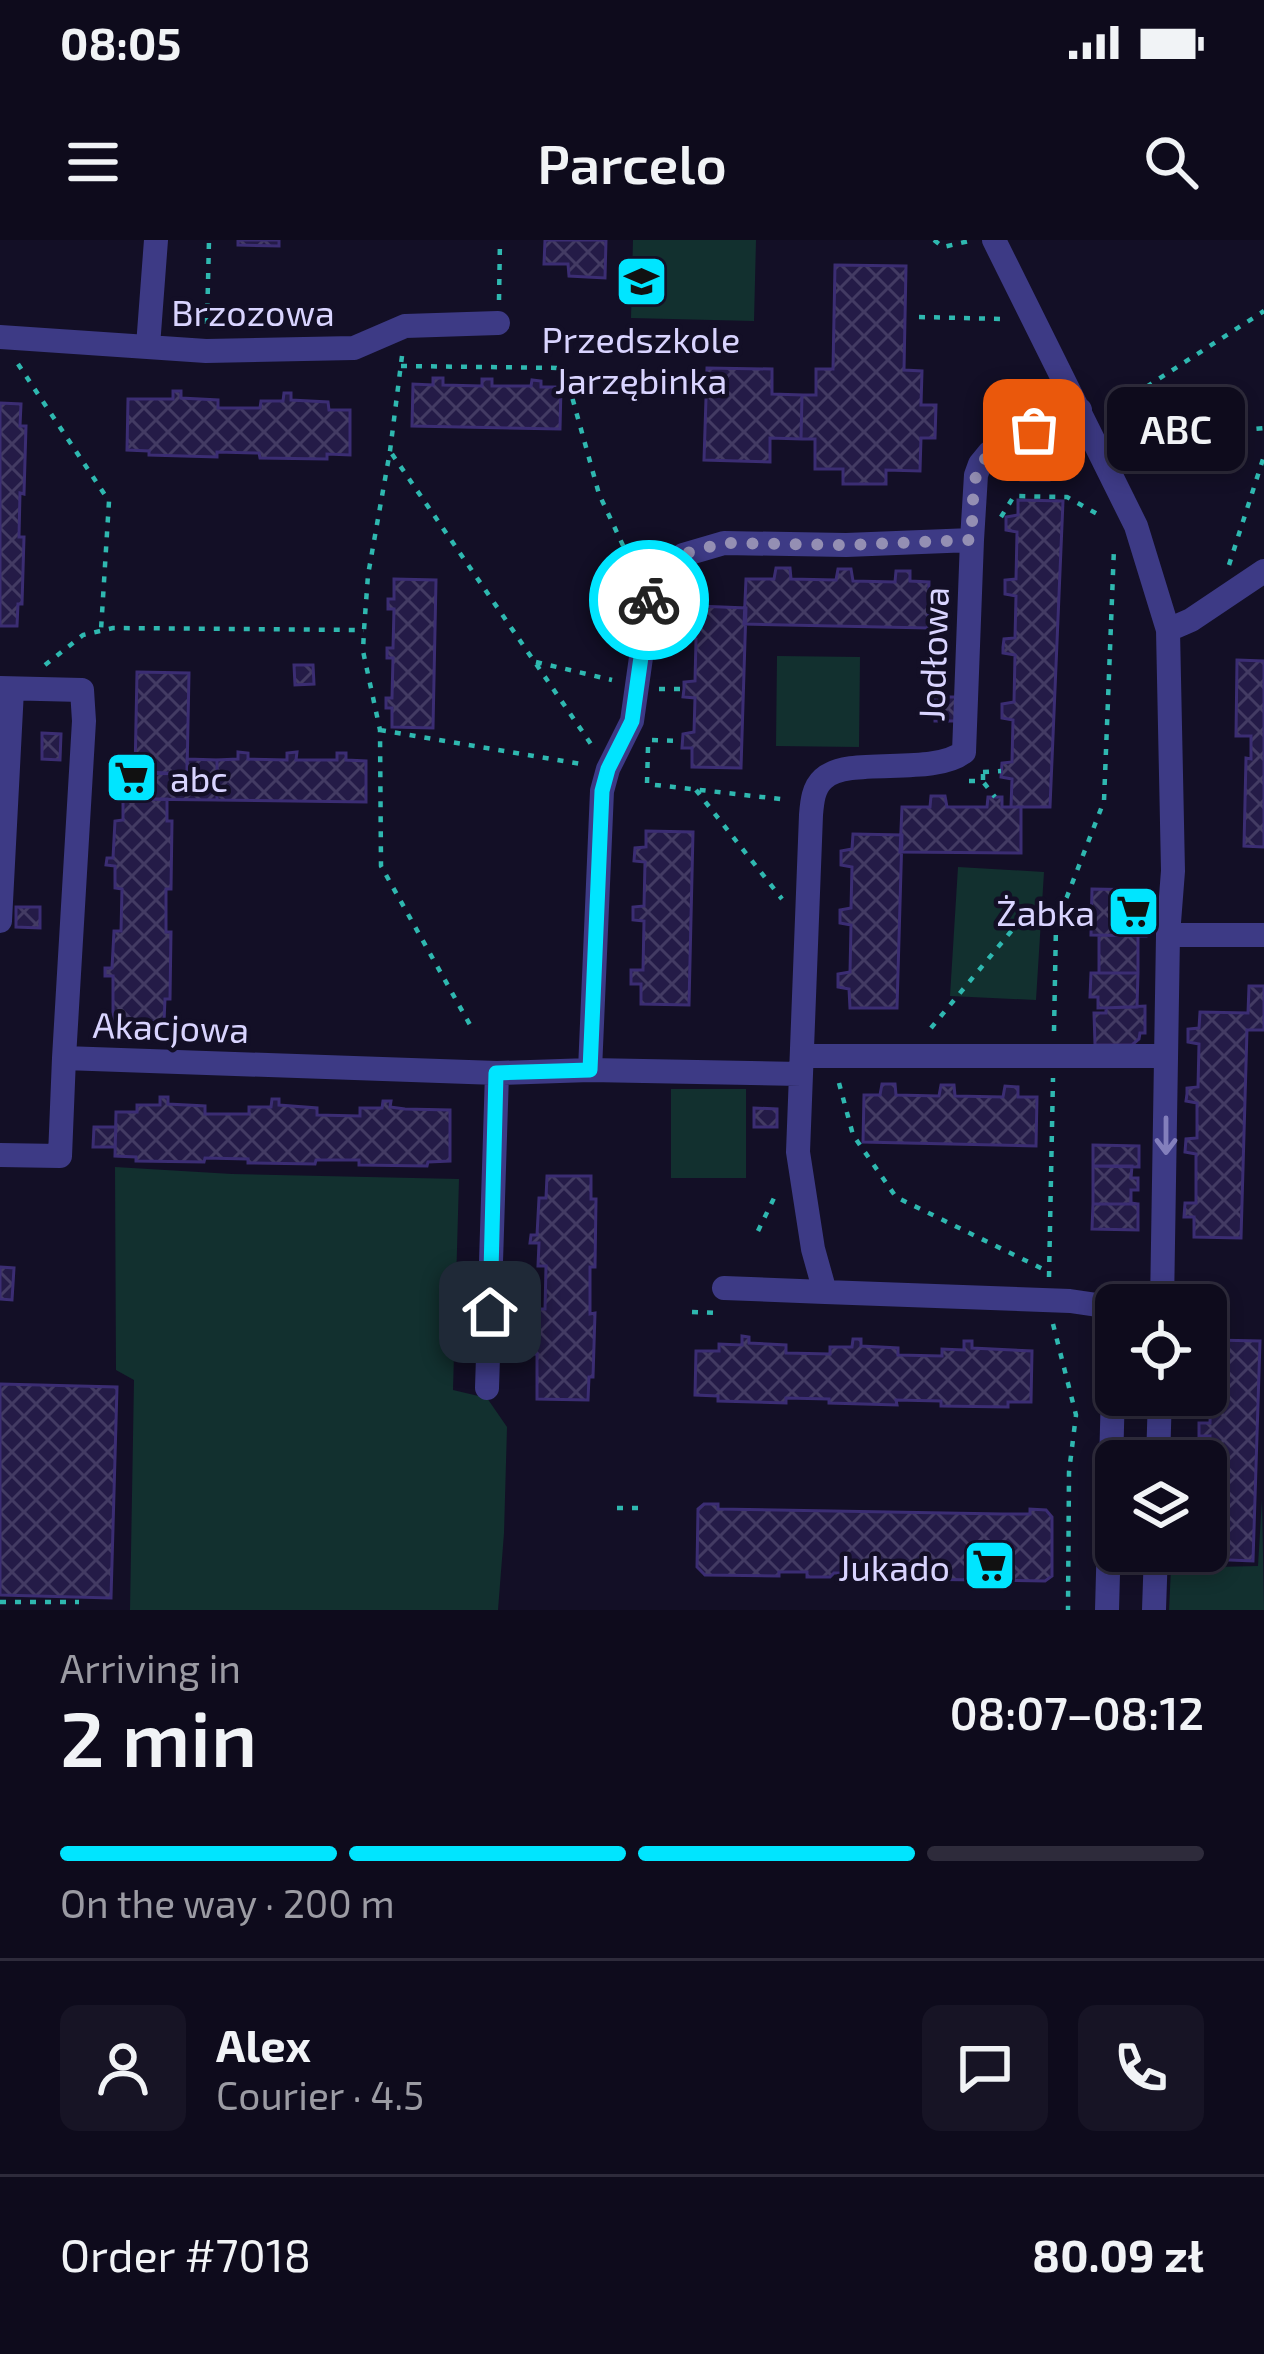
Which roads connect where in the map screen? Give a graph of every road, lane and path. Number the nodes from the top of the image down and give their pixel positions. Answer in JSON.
{"nodes":[{"id":1,"x":156,"y":240,"type":"edge"},
{"id":2,"x":209,"y":240,"type":"edge"},
{"id":3,"x":500,"y":240,"type":"edge"},
{"id":4,"x":934,"y":240,"type":"edge"},
{"id":5,"x":975,"y":240,"type":"edge"},
{"id":6,"x":994,"y":240,"type":"edge"},
{"id":7,"x":1264,"y":311,"type":"edge"},
{"id":8,"x":919,"y":317,"type":"dead end"},
{"id":9,"x":1016,"y":319,"type":"dead end"},
{"id":10,"x":498,"y":323,"type":"joint"},
{"id":11,"x":406,"y":326,"type":"junction"},
{"id":12,"x":0,"y":337,"type":"edge"},
{"id":13,"x":148,"y":346,"type":"junction"},
{"id":14,"x":206,"y":351,"type":"junction"},
{"id":15,"x":14,"y":358,"type":"dead end"},
{"id":16,"x":401,"y":366,"type":"junction"},
{"id":17,"x":437,"y":366,"type":"junction"},
{"id":18,"x":488,"y":367,"type":"junction"},
{"id":19,"x":538,"y":367,"type":"junction"},
{"id":20,"x":437,"y":378,"type":"dead end"},
{"id":21,"x":487,"y":380,"type":"dead end"},
{"id":22,"x":537,"y":380,"type":"dead end"},
{"id":23,"x":1090,"y":413,"type":"junction"},
{"id":24,"x":1264,"y":428,"type":"edge"},
{"id":25,"x":390,"y":451,"type":"junction"},
{"id":26,"x":1101,"y":452,"type":"junction"},
{"id":27,"x":1264,"y":456,"type":"edge"},
{"id":28,"x":1099,"y":515,"type":"dead end"},
{"id":29,"x":996,"y":524,"type":"dead end"},
{"id":30,"x":971,"y":540,"type":"junction"},
{"id":31,"x":1114,"y":547,"type":"dead end"},
{"id":32,"x":1264,"y":571,"type":"edge"},
{"id":33,"x":1221,"y":599,"type":"junction"},
{"id":34,"x":649,"y":601,"type":"junction"},
{"id":35,"x":101,"y":630,"type":"junction"},
{"id":36,"x":1168,"y":630,"type":"junction"},
{"id":37,"x":364,"y":631,"type":"junction"},
{"id":38,"x":536,"y":662,"type":"junction"},
{"id":39,"x":42,"y":667,"type":"dead end"},
{"id":40,"x":644,"y":687,"type":"junction"},
{"id":41,"x":6,"y":689,"type":"edge"},
{"id":42,"x":684,"y":689,"type":"dead end"},
{"id":43,"x":380,"y":730,"type":"junction"},
{"id":44,"x":682,"y":741,"type":"dead end"},
{"id":45,"x":608,"y":769,"type":"junction"},
{"id":46,"x":1001,"y":771,"type":"dead end"},
{"id":47,"x":982,"y":772,"type":"dead end"},
{"id":48,"x":982,"y":781,"type":"dead end"},
{"id":49,"x":696,"y":790,"type":"junction"},
{"id":50,"x":995,"y":797,"type":"dead end"},
{"id":51,"x":813,"y":799,"type":"junction"},
{"id":52,"x":1067,"y":896,"type":"junction"},
{"id":53,"x":0,"y":921,"type":"edge"},
{"id":54,"x":807,"y":931,"type":"junction"},
{"id":55,"x":1168,"y":934,"type":"junction"},
{"id":56,"x":1264,"y":935,"type":"edge"},
{"id":57,"x":474,"y":1032,"type":"dead end"},
{"id":58,"x":908,"y":1056,"type":"junction"},
{"id":59,"x":1166,"y":1056,"type":"junction"},
{"id":60,"x":1054,"y":1057,"type":"junction"},
{"id":61,"x":64,"y":1058,"type":"junction"},
{"id":62,"x":802,"y":1065,"type":"junction"},
{"id":63,"x":590,"y":1070,"type":"junction"},
{"id":64,"x":496,"y":1073,"type":"junction"},
{"id":65,"x":836,"y":1075,"type":"dead end"},
{"id":66,"x":0,"y":1155,"type":"edge"},
{"id":67,"x":1049,"y":1272,"type":"junction"},
{"id":68,"x":1162,"y":1284,"type":"edge"},
{"id":69,"x":724,"y":1288,"type":"dead end"},
{"id":70,"x":825,"y":1292,"type":"junction"},
{"id":71,"x":1049,"y":1300,"type":"junction"},
{"id":72,"x":501,"y":1340,"type":"dead end"},
{"id":73,"x":536,"y":1340,"type":"dead end"},
{"id":74,"x":488,"y":1388,"type":"dead end"},
{"id":75,"x":616,"y":1508,"type":"dead end"},
{"id":76,"x":644,"y":1508,"type":"dead end"},
{"id":77,"x":1155,"y":1572,"type":"edge"},
{"id":78,"x":0,"y":1602,"type":"edge"},
{"id":79,"x":80,"y":1602,"type":"dead end"},
{"id":80,"x":1068,"y":1610,"type":"edge"},
{"id":81,"x":1107,"y":1610,"type":"edge"},
{"id":82,"x":1154,"y":1610,"type":"edge"}],
"edges":[{"from":1,"to":13,"type":"street","name":"Brzozowa"},
{"from":2,"to":14,"type":"path"},
{"from":3,"to":10,"type":"path"},
{"from":4,"to":5,"type":"path"},
{"from":6,"to":23,"type":"street"},
{"from":7,"to":23,"type":"path"},
{"from":8,"to":9,"type":"path"},
{"from":10,"to":11,"type":"street","name":"Brzozowa"},
{"from":11,"to":14,"type":"street","name":"Brzozowa"},
{"from":11,"to":16,"type":"path"},
{"from":12,"to":13,"type":"street","name":"Brzozowa"},
{"from":13,"to":14,"type":"street","name":"Brzozowa"},
{"from":15,"to":35,"type":"path"},
{"from":16,"to":17,"type":"path"},
{"from":16,"to":25,"type":"path"},
{"from":17,"to":18,"type":"path"},
{"from":17,"to":20,"type":"path"},
{"from":18,"to":19,"type":"path"},
{"from":18,"to":21,"type":"path"},
{"from":19,"to":22,"type":"path"},
{"from":19,"to":34,"type":"path"},
{"from":23,"to":26,"type":"street"},
{"from":23,"to":30,"type":"street","name":"Jodłowa"},
{"from":24,"to":26,"type":"path"},
{"from":25,"to":37,"type":"path"},
{"from":25,"to":38,"type":"path"},
{"from":26,"to":36,"type":"street"},
{"from":27,"to":33,"type":"path"},
{"from":28,"to":29,"type":"path"},
{"from":30,"to":34,"type":"street"},
{"from":30,"to":51,"type":"street","name":"Jodłowa"},
{"from":31,"to":52,"type":"path"},
{"from":32,"to":33,"type":"street"},
{"from":33,"to":36,"type":"street"},
{"from":34,"to":40,"type":"street"},
{"from":35,"to":37,"type":"path"},
{"from":35,"to":39,"type":"path"},
{"from":36,"to":55,"type":"street"},
{"from":37,"to":43,"type":"path"},
{"from":38,"to":40,"type":"path"},
{"from":38,"to":45,"type":"path"},
{"from":40,"to":42,"type":"path"},
{"from":40,"to":45,"type":"street"},
{"from":41,"to":53,"type":"street","name":"Akacjowa"},
{"from":41,"to":61,"type":"street","name":"Akacjowa"},
{"from":43,"to":45,"type":"path"},
{"from":43,"to":57,"type":"path"},
{"from":44,"to":49,"type":"path"},
{"from":45,"to":63,"type":"street"},
{"from":46,"to":47,"type":"path"},
{"from":48,"to":50,"type":"path"},
{"from":49,"to":51,"type":"path"},
{"from":49,"to":54,"type":"path"},
{"from":51,"to":54,"type":"street"},
{"from":52,"to":58,"type":"path"},
{"from":52,"to":60,"type":"path"},
{"from":54,"to":62,"type":"street"},
{"from":55,"to":56,"type":"street"},
{"from":55,"to":59,"type":"street"},
{"from":58,"to":60,"type":"street"},
{"from":58,"to":62,"type":"street"},
{"from":59,"to":60,"type":"street"},
{"from":59,"to":68,"type":"street","one_way":true},
{"from":60,"to":67,"type":"path"},
{"from":61,"to":64,"type":"street","name":"Akacjowa"},
{"from":61,"to":66,"type":"street"},
{"from":62,"to":63,"type":"street","name":"Akacjowa"},
{"from":62,"to":70,"type":"street"},
{"from":63,"to":64,"type":"street","name":"Akacjowa"},
{"from":64,"to":74,"type":"street"},
{"from":65,"to":67,"type":"path"},
{"from":67,"to":71,"type":"path"},
{"from":69,"to":70,"type":"street"},
{"from":70,"to":71,"type":"street"},
{"from":71,"to":80,"type":"path"},
{"from":71,"to":81,"type":"street"},
{"from":72,"to":73,"type":"path"},
{"from":75,"to":76,"type":"path"},
{"from":77,"to":82,"type":"street"},
{"from":78,"to":79,"type":"path"}]}
